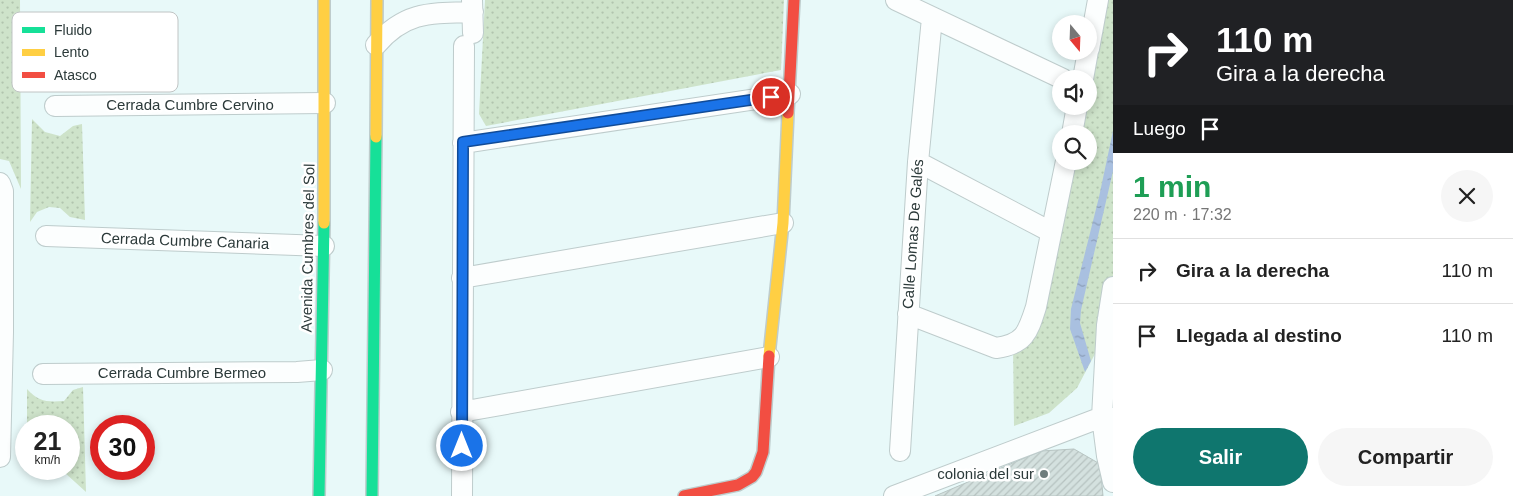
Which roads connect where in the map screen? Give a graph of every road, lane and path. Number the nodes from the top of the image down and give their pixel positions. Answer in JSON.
{"nodes":[{"id":1,"x":324,"y":0,"type":"edge"},
{"id":2,"x":377,"y":0,"type":"edge"},
{"id":3,"x":794,"y":0,"type":"edge"},
{"id":4,"x":896,"y":0,"type":"edge"},
{"id":5,"x":1098,"y":0,"type":"edge"},
{"id":6,"x":472,"y":6,"type":"edge"},
{"id":7,"x":418,"y":8,"type":"edge"},
{"id":8,"x":1095,"y":15,"type":"edge"},
{"id":9,"x":932,"y":18,"type":"junction"},
{"id":10,"x":376,"y":45,"type":"junction"},
{"id":11,"x":1052,"y":74,"type":"edge"},
{"id":12,"x":790,"y":94,"type":"junction"},
{"id":13,"x":325,"y":104,"type":"junction"},
{"id":14,"x":55,"y":106,"type":"dead end"},
{"id":15,"x":463,"y":142,"type":"junction"},
{"id":16,"x":918,"y":162,"type":"junction"},
{"id":17,"x":1064,"y":170,"type":"edge"},
{"id":18,"x":0,"y":183,"type":"edge"},
{"id":19,"x":783,"y":223,"type":"junction"},
{"id":20,"x":1051,"y":232,"type":"junction"},
{"id":21,"x":46,"y":236,"type":"dead end"},
{"id":22,"x":324,"y":246,"type":"junction"},
{"id":23,"x":462,"y":278,"type":"junction"},
{"id":24,"x":1113,"y":286,"type":"edge"},
{"id":25,"x":908,"y":314,"type":"junction"},
{"id":26,"x":2,"y":332,"type":"edge"},
{"id":27,"x":770,"y":357,"type":"junction"},
{"id":28,"x":322,"y":370,"type":"junction"},
{"id":29,"x":43,"y":374,"type":"dead end"},
{"id":30,"x":462,"y":412,"type":"junction"},
{"id":31,"x":1107,"y":417,"type":"edge"},
{"id":32,"x":900,"y":451,"type":"dead end"},
{"id":33,"x":0,"y":457,"type":"edge"},
{"id":34,"x":1113,"y":482,"type":"edge"},
{"id":35,"x":320,"y":496,"type":"edge"},
{"id":36,"x":372,"y":496,"type":"edge"},
{"id":37,"x":462,"y":496,"type":"edge"},
{"id":38,"x":684,"y":496,"type":"edge"},
{"id":39,"x":894,"y":496,"type":"edge"}],
"edges":[{"from":1,"to":13,"type":"main road","name":"Avenida Cumbres del Sol"},
{"from":2,"to":10,"type":"main road"},
{"from":3,"to":12,"type":"main road"},
{"from":4,"to":9,"type":"street"},
{"from":5,"to":8,"type":"street"},
{"from":6,"to":7,"type":"street"},
{"from":6,"to":15,"type":"street"},
{"from":7,"to":10,"type":"street"},
{"from":9,"to":11,"type":"street"},
{"from":9,"to":16,"type":"street","name":"Calle Lomas De Galés"},
{"from":10,"to":36,"type":"main road"},
{"from":12,"to":15,"type":"street"},
{"from":12,"to":19,"type":"main road"},
{"from":13,"to":14,"type":"street","name":"Cerrada Cumbre Cervino"},
{"from":13,"to":22,"type":"main road","name":"Avenida Cumbres del Sol"},
{"from":15,"to":23,"type":"street"},
{"from":16,"to":20,"type":"street"},
{"from":16,"to":25,"type":"street","name":"Calle Lomas De Galés"},
{"from":17,"to":20,"type":"street"},
{"from":18,"to":26,"type":"street"},
{"from":19,"to":23,"type":"street"},
{"from":19,"to":27,"type":"main road"},
{"from":20,"to":25,"type":"street"},
{"from":21,"to":22,"type":"street","name":"Cerrada Cumbre Canaria"},
{"from":22,"to":28,"type":"main road","name":"Avenida Cumbres del Sol"},
{"from":23,"to":30,"type":"street"},
{"from":24,"to":31,"type":"street"},
{"from":25,"to":32,"type":"street","name":"Calle Lomas De Galés"},
{"from":26,"to":33,"type":"street"},
{"from":27,"to":30,"type":"street"},
{"from":27,"to":38,"type":"main road"},
{"from":28,"to":29,"type":"street","name":"Cerrada Cumbre Bermeo"},
{"from":28,"to":35,"type":"main road","name":"Avenida Cumbres del Sol"},
{"from":30,"to":37,"type":"street"},
{"from":31,"to":34,"type":"street"},
{"from":31,"to":39,"type":"street"}]}
